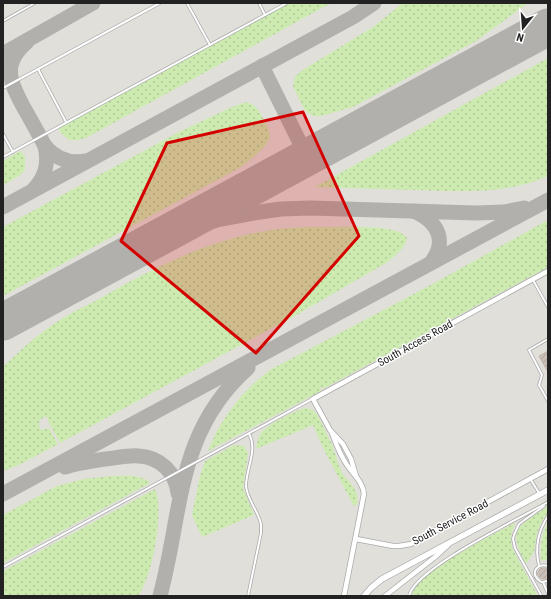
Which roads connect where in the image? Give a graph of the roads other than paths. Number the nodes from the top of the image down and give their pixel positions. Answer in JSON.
{"nodes":[{"id":1,"x":36,"y":3,"type":"edge"},
{"id":2,"x":160,"y":3,"type":"edge"},
{"id":3,"x":188,"y":3,"type":"edge"},
{"id":4,"x":259,"y":3,"type":"edge"},
{"id":5,"x":287,"y":3,"type":"edge"},
{"id":6,"x":265,"y":15,"type":"junction"},
{"id":7,"x":3,"y":21,"type":"edge"},
{"id":8,"x":210,"y":45,"type":"junction"},
{"id":9,"x":38,"y":69,"type":"junction"},
{"id":10,"x":3,"y":88,"type":"edge"},
{"id":11,"x":66,"y":122,"type":"junction"},
{"id":12,"x":3,"y":134,"type":"edge"},
{"id":13,"x":13,"y":152,"type":"junction"},
{"id":14,"x":3,"y":157,"type":"edge"},
{"id":15,"x":548,"y":271,"type":"edge"},
{"id":16,"x":533,"y":279,"type":"junction"},
{"id":17,"x":548,"y":306,"type":"edge"},
{"id":18,"x":548,"y":338,"type":"edge"},
{"id":19,"x":313,"y":399,"type":"junction"},
{"id":20,"x":548,"y":401,"type":"edge"},
{"id":21,"x":330,"y":430,"type":"junction"},
{"id":22,"x":249,"y":434,"type":"junction"},
{"id":23,"x":548,"y":469,"type":"edge"},
{"id":24,"x":356,"y":476,"type":"junction"},
{"id":25,"x":531,"y":479,"type":"junction"},
{"id":26,"x":548,"y":490,"type":"edge"},
{"id":27,"x":540,"y":495,"type":"junction"},
{"id":28,"x":548,"y":503,"type":"edge"},
{"id":29,"x":548,"y":516,"type":"edge"},
{"id":30,"x":356,"y":539,"type":"junction"},
{"id":31,"x":449,"y":544,"type":"junction"},
{"id":32,"x":539,"y":566,"type":"junction"},
{"id":33,"x":548,"y":566,"type":"edge"},
{"id":34,"x":3,"y":567,"type":"edge"},
{"id":35,"x":548,"y":581,"type":"edge"},
{"id":36,"x":543,"y":582,"type":"junction"},
{"id":37,"x":548,"y":594,"type":"edge"},
{"id":38,"x":248,"y":596,"type":"edge"},
{"id":39,"x":344,"y":596,"type":"edge"},
{"id":40,"x":364,"y":596,"type":"edge"},
{"id":41,"x":385,"y":596,"type":"edge"},
{"id":42,"x":409,"y":596,"type":"edge"},
{"id":43,"x":541,"y":596,"type":"edge"}],
"edges":[{"from":1,"to":7,"type":"lane"},
{"from":2,"to":9,"type":"lane"},
{"from":3,"to":8,"type":"lane"},
{"from":4,"to":6,"type":"lane"},
{"from":5,"to":6,"type":"lane"},
{"from":6,"to":8,"type":"lane"},
{"from":8,"to":11,"type":"lane"},
{"from":9,"to":10,"type":"lane"},
{"from":9,"to":11,"type":"lane"},
{"from":11,"to":13,"type":"lane"},
{"from":12,"to":13,"type":"lane"},
{"from":13,"to":14,"type":"lane"},
{"from":15,"to":16,"type":"street","name":"South Access Road"},
{"from":16,"to":17,"type":"lane"},
{"from":16,"to":19,"type":"street","name":"South Access Road"},
{"from":18,"to":20,"type":"lane"},
{"from":19,"to":21,"type":"street"},
{"from":19,"to":22,"type":"lane"},
{"from":21,"to":24,"type":"street"},
{"from":21,"to":24,"type":"street"},
{"from":22,"to":34,"type":"lane"},
{"from":22,"to":38,"type":"lane"},
{"from":23,"to":25,"type":"street","name":"South Service Road"},
{"from":24,"to":30,"type":"street"},
{"from":25,"to":27,"type":"lane"},
{"from":25,"to":30,"type":"street","name":"South Service Road"},
{"from":26,"to":27,"type":"street"},
{"from":27,"to":31,"type":"street"},
{"from":28,"to":42,"type":"lane"},
{"from":28,"to":43,"type":"lane"},
{"from":29,"to":32,"type":"lane"},
{"from":30,"to":39,"type":"street"},
{"from":31,"to":40,"type":"street"},
{"from":31,"to":41,"type":"street"},
{"from":32,"to":33,"type":"lane"},
{"from":32,"to":36,"type":"lane"},
{"from":35,"to":36,"type":"lane"},
{"from":36,"to":37,"type":"lane"}]}
